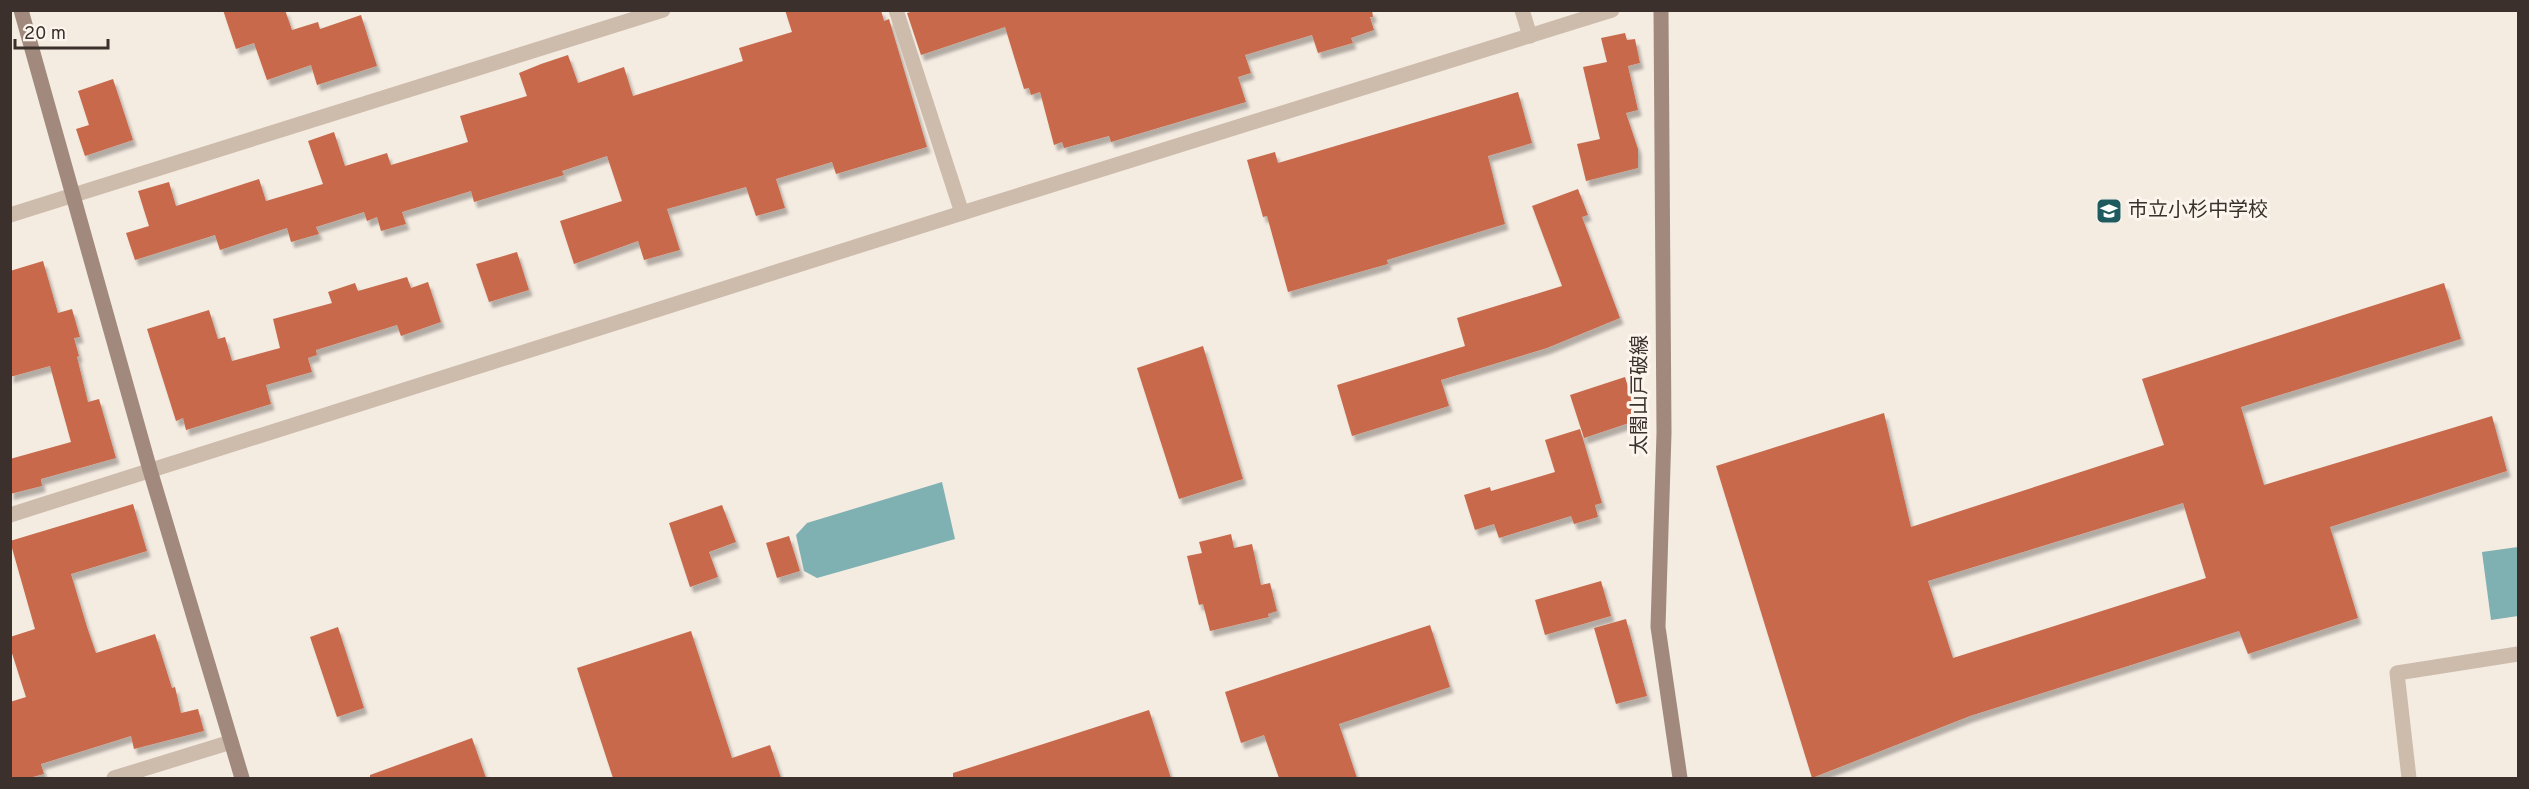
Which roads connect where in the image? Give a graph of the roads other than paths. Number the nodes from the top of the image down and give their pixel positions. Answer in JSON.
{"nodes":[{"id":1,"x":21,"y":10,"type":"edge"},
{"id":2,"x":663,"y":10,"type":"edge"},
{"id":3,"x":896,"y":10,"type":"edge"},
{"id":4,"x":1522,"y":10,"type":"edge"},
{"id":5,"x":1612,"y":10,"type":"edge"},
{"id":6,"x":1661,"y":10,"type":"edge"},
{"id":7,"x":1530,"y":36,"type":"junction"},
{"id":8,"x":73,"y":195,"type":"junction"},
{"id":9,"x":962,"y":213,"type":"junction"},
{"id":10,"x":10,"y":215,"type":"edge"},
{"id":11,"x":150,"y":470,"type":"junction"},
{"id":12,"x":10,"y":515,"type":"edge"},
{"id":13,"x":2518,"y":654,"type":"edge"},
{"id":14,"x":231,"y":742,"type":"junction"},
{"id":15,"x":114,"y":778,"type":"edge"},
{"id":16,"x":242,"y":778,"type":"edge"},
{"id":17,"x":1680,"y":778,"type":"edge"},
{"id":18,"x":2409,"y":778,"type":"edge"}],
"edges":[{"from":1,"to":8,"type":"street"},
{"from":2,"to":8,"type":"street"},
{"from":3,"to":9,"type":"street"},
{"from":4,"to":7,"type":"street"},
{"from":5,"to":7,"type":"street"},
{"from":6,"to":17,"type":"street","name":"太閤山戸破線"},
{"from":7,"to":9,"type":"street"},
{"from":8,"to":10,"type":"street"},
{"from":8,"to":11,"type":"street"},
{"from":9,"to":11,"type":"street"},
{"from":11,"to":12,"type":"street"},
{"from":11,"to":14,"type":"street"},
{"from":13,"to":18,"type":"street"},
{"from":14,"to":15,"type":"street"},
{"from":14,"to":16,"type":"street"}]}
